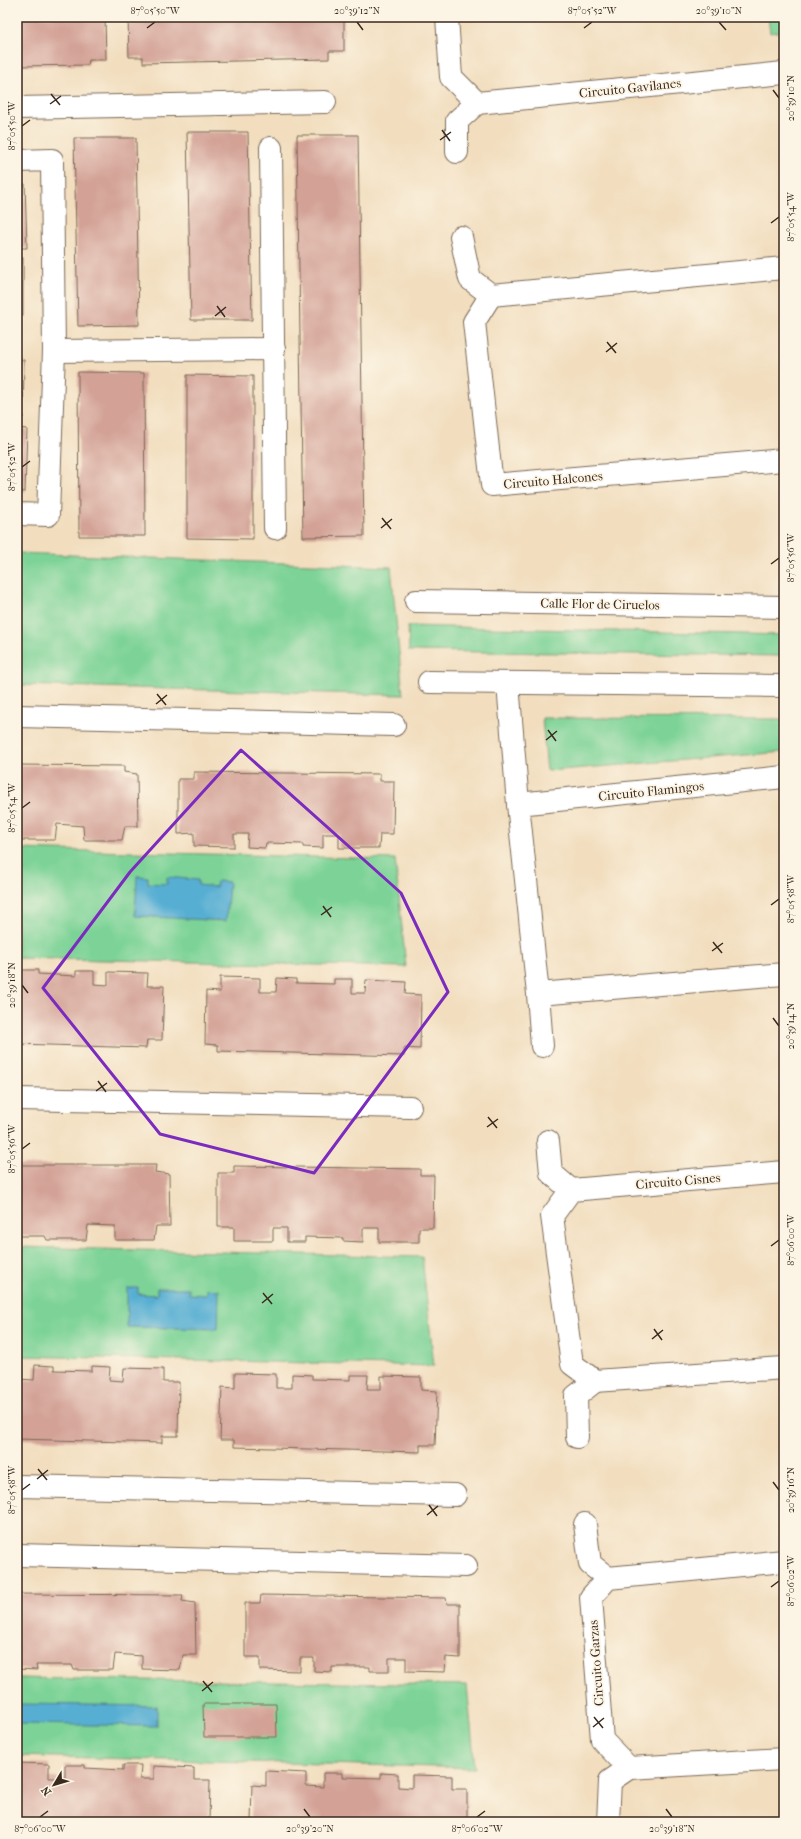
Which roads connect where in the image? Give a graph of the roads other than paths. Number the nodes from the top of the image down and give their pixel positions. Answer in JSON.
{"nodes":[{"id":1,"x":447,"y":17,"type":"edge"},
{"id":2,"x":784,"y":73,"type":"edge"},
{"id":3,"x":325,"y":102,"type":"dead end"},
{"id":4,"x":476,"y":103,"type":"junction"},
{"id":5,"x":17,"y":108,"type":"edge"},
{"id":6,"x":271,"y":148,"type":"dead end"},
{"id":7,"x":457,"y":152,"type":"dead end"},
{"id":8,"x":17,"y":161,"type":"edge"},
{"id":9,"x":461,"y":237,"type":"dead end"},
{"id":10,"x":784,"y":268,"type":"edge"},
{"id":11,"x":491,"y":295,"type":"junction"},
{"id":12,"x":274,"y":349,"type":"junction"},
{"id":13,"x":54,"y":350,"type":"junction"},
{"id":14,"x":784,"y":460,"type":"edge"},
{"id":15,"x":17,"y":514,"type":"edge"},
{"id":16,"x":275,"y":528,"type":"dead end"},
{"id":17,"x":416,"y":601,"type":"dead end"},
{"id":18,"x":784,"y":607,"type":"edge"},
{"id":19,"x":429,"y":682,"type":"dead end"},
{"id":20,"x":508,"y":684,"type":"junction"},
{"id":21,"x":784,"y":686,"type":"edge"},
{"id":22,"x":17,"y":716,"type":"edge"},
{"id":23,"x":394,"y":725,"type":"dead end"},
{"id":24,"x":784,"y":777,"type":"edge"},
{"id":25,"x":518,"y":804,"type":"junction"},
{"id":26,"x":784,"y":974,"type":"edge"},
{"id":27,"x":538,"y":994,"type":"junction"},
{"id":28,"x":542,"y":1046,"type":"dead end"},
{"id":29,"x":17,"y":1099,"type":"edge"},
{"id":30,"x":410,"y":1107,"type":"dead end"},
{"id":31,"x":548,"y":1141,"type":"dead end"},
{"id":32,"x":784,"y":1172,"type":"edge"},
{"id":33,"x":571,"y":1190,"type":"junction"},
{"id":34,"x":784,"y":1368,"type":"edge"},
{"id":35,"x":595,"y":1381,"type":"junction"},
{"id":36,"x":577,"y":1437,"type":"dead end"},
{"id":37,"x":17,"y":1486,"type":"edge"},
{"id":38,"x":456,"y":1495,"type":"dead end"},
{"id":39,"x":585,"y":1524,"type":"dead end"},
{"id":40,"x":17,"y":1555,"type":"edge"},
{"id":41,"x":784,"y":1560,"type":"edge"},
{"id":42,"x":466,"y":1566,"type":"dead end"},
{"id":43,"x":608,"y":1578,"type":"junction"},
{"id":44,"x":784,"y":1759,"type":"edge"},
{"id":45,"x":629,"y":1768,"type":"junction"},
{"id":46,"x":608,"y":1822,"type":"edge"}],
"edges":[{"from":1,"to":4,"type":"street"},
{"from":2,"to":4,"type":"street","name":"Circuito Gavilanes"},
{"from":3,"to":5,"type":"street"},
{"from":4,"to":7,"type":"street"},
{"from":6,"to":12,"type":"street"},
{"from":8,"to":13,"type":"street"},
{"from":9,"to":11,"type":"street"},
{"from":10,"to":11,"type":"street"},
{"from":11,"to":14,"type":"street","name":"Circuito Halcones"},
{"from":12,"to":13,"type":"street"},
{"from":12,"to":16,"type":"street"},
{"from":13,"to":15,"type":"street"},
{"from":17,"to":18,"type":"street","name":"Calle Flor de Ciruelos"},
{"from":19,"to":20,"type":"street"},
{"from":20,"to":21,"type":"street"},
{"from":20,"to":25,"type":"street"},
{"from":22,"to":23,"type":"street"},
{"from":24,"to":25,"type":"street","name":"Circuito Flamingos"},
{"from":25,"to":27,"type":"street"},
{"from":26,"to":27,"type":"street"},
{"from":27,"to":28,"type":"street"},
{"from":29,"to":30,"type":"street"},
{"from":31,"to":33,"type":"street"},
{"from":32,"to":33,"type":"street","name":"Circuito Cisnes"},
{"from":33,"to":35,"type":"street"},
{"from":34,"to":35,"type":"street"},
{"from":35,"to":36,"type":"street"},
{"from":37,"to":38,"type":"street"},
{"from":39,"to":43,"type":"street"},
{"from":40,"to":42,"type":"street"},
{"from":41,"to":43,"type":"street"},
{"from":43,"to":45,"type":"street","name":"Circuito Garzas"},
{"from":44,"to":45,"type":"street"},
{"from":45,"to":46,"type":"street"}]}
